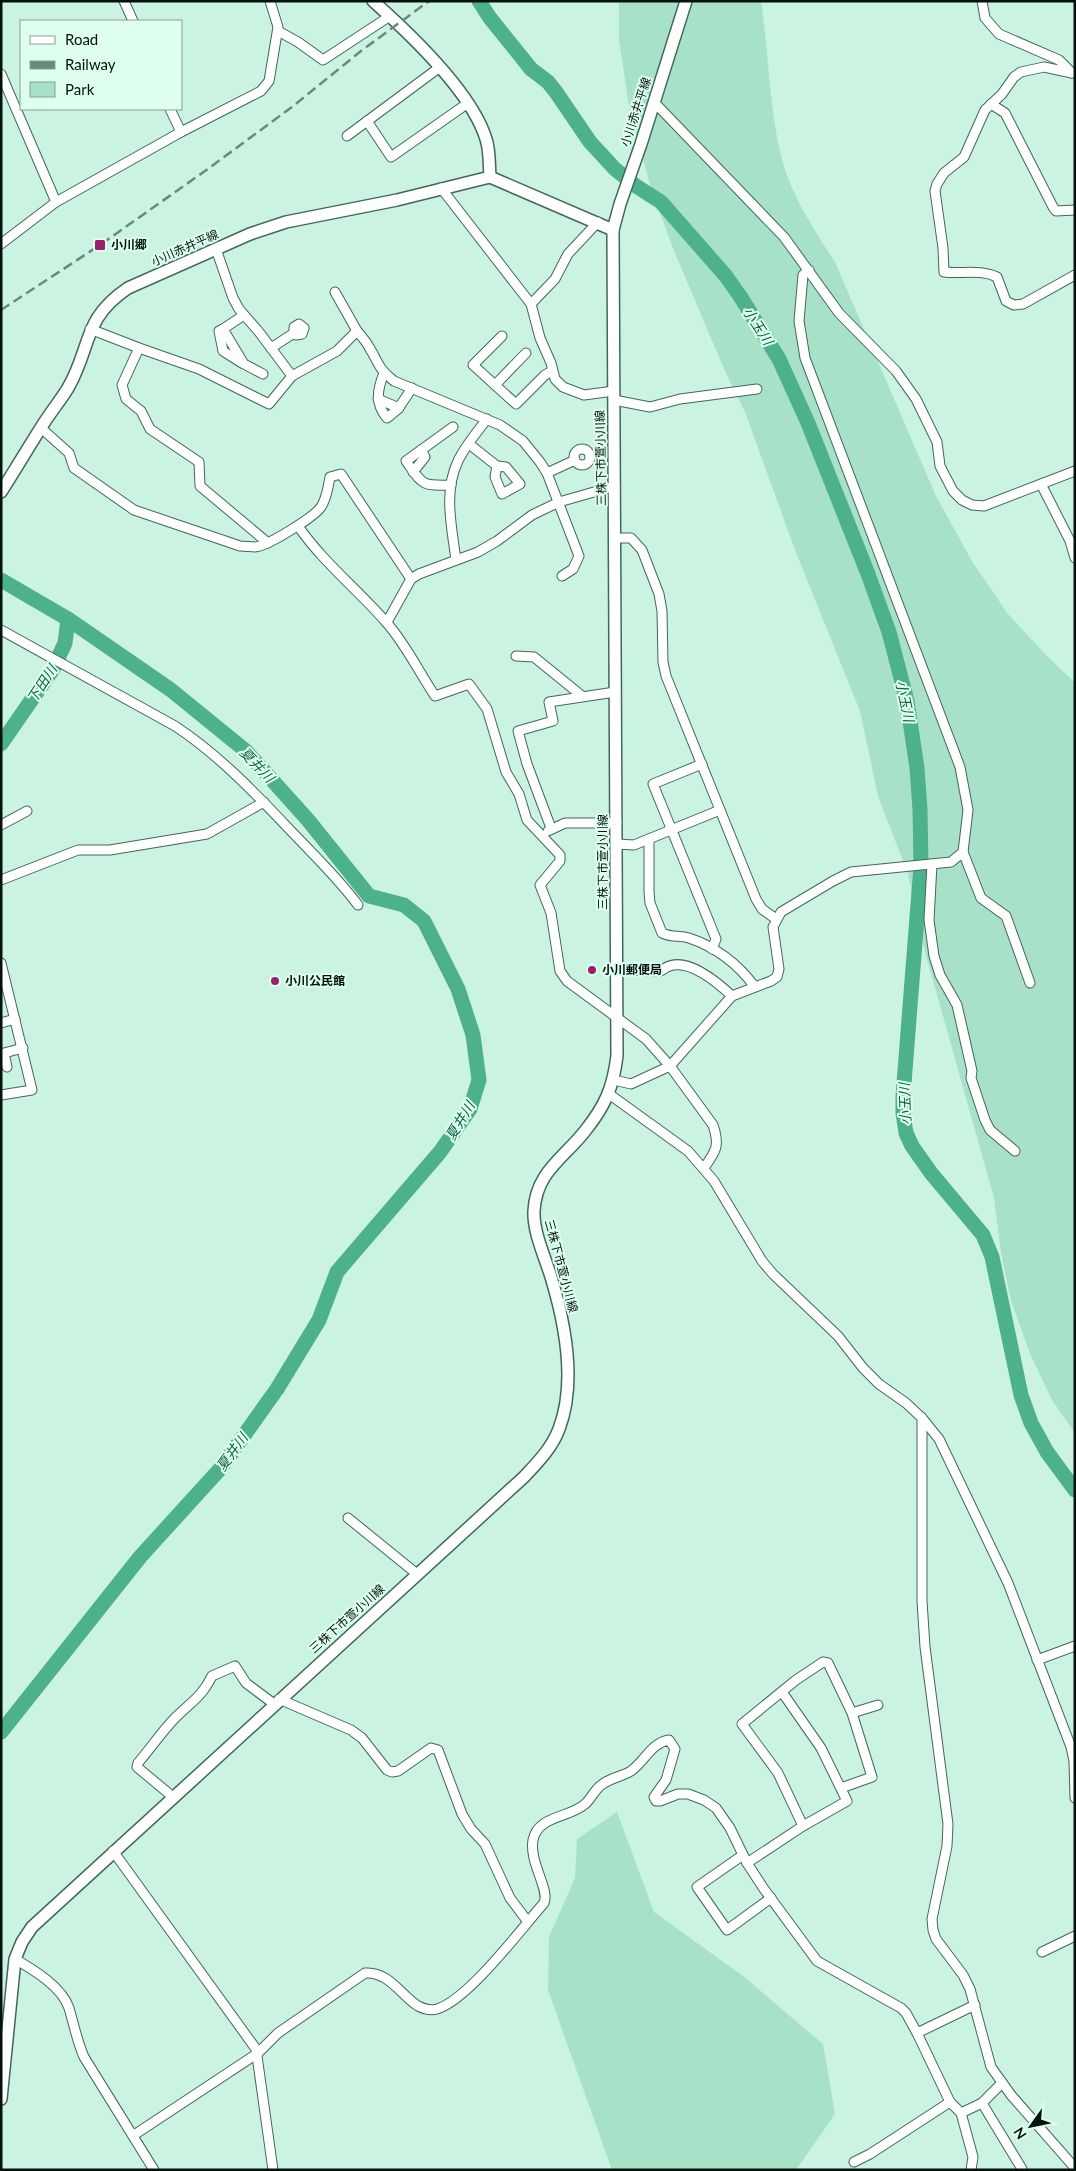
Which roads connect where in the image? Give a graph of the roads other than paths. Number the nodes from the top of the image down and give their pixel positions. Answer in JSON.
{"nodes":[{"id":1,"x":124,"y":1,"type":"edge"},
{"id":2,"x":270,"y":1,"type":"edge"},
{"id":3,"x":373,"y":1,"type":"edge"},
{"id":4,"x":686,"y":1,"type":"edge"},
{"id":5,"x":982,"y":1,"type":"edge"},
{"id":6,"x":390,"y":16,"type":"junction"},
{"id":7,"x":133,"y":20,"type":"edge"},
{"id":8,"x":278,"y":30,"type":"junction"},
{"id":9,"x":440,"y":67,"type":"junction"},
{"id":10,"x":1,"y":74,"type":"edge"},
{"id":11,"x":1074,"y":75,"type":"edge"},
{"id":12,"x":654,"y":102,"type":"junction"},
{"id":13,"x":468,"y":103,"type":"junction"},
{"id":14,"x":991,"y":104,"type":"junction"},
{"id":15,"x":170,"y":110,"type":"edge"},
{"id":16,"x":367,"y":121,"type":"junction"},
{"id":17,"x":181,"y":132,"type":"junction"},
{"id":18,"x":347,"y":136,"type":"dead end"},
{"id":19,"x":490,"y":177,"type":"junction"},
{"id":20,"x":440,"y":188,"type":"junction"},
{"id":21,"x":56,"y":202,"type":"junction"},
{"id":22,"x":1075,"y":210,"type":"edge"},
{"id":23,"x":598,"y":222,"type":"junction"},
{"id":24,"x":613,"y":230,"type":"junction"},
{"id":25,"x":1,"y":244,"type":"edge"},
{"id":26,"x":216,"y":249,"type":"junction"},
{"id":27,"x":809,"y":270,"type":"junction"},
{"id":28,"x":1075,"y":275,"type":"edge"},
{"id":29,"x":335,"y":292,"type":"dead end"},
{"id":30,"x":531,"y":304,"type":"junction"},
{"id":31,"x":244,"y":315,"type":"junction"},
{"id":32,"x":90,"y":328,"type":"junction"},
{"id":33,"x":357,"y":331,"type":"junction"},
{"id":34,"x":294,"y":333,"type":"dead end"},
{"id":35,"x":502,"y":336,"type":"dead end"},
{"id":36,"x":139,"y":348,"type":"junction"},
{"id":37,"x":271,"y":348,"type":"junction"},
{"id":38,"x":526,"y":353,"type":"dead end"},
{"id":39,"x":552,"y":371,"type":"junction"},
{"id":40,"x":384,"y":373,"type":"junction"},
{"id":41,"x":263,"y":374,"type":"dead end"},
{"id":42,"x":292,"y":376,"type":"junction"},
{"id":43,"x":495,"y":385,"type":"junction"},
{"id":44,"x":412,"y":388,"type":"junction"},
{"id":45,"x":757,"y":389,"type":"dead end"},
{"id":46,"x":614,"y":395,"type":"junction"},
{"id":47,"x":378,"y":399,"type":"junction"},
{"id":48,"x":398,"y":408,"type":"junction"},
{"id":49,"x":487,"y":419,"type":"junction"},
{"id":50,"x":453,"y":427,"type":"dead end"},
{"id":51,"x":41,"y":428,"type":"junction"},
{"id":52,"x":469,"y":444,"type":"junction"},
{"id":53,"x":575,"y":460,"type":"dead end"},
{"id":54,"x":497,"y":466,"type":"dead end"},
{"id":55,"x":1075,"y":471,"type":"edge"},
{"id":56,"x":547,"y":473,"type":"junction"},
{"id":57,"x":450,"y":484,"type":"junction"},
{"id":58,"x":1041,"y":484,"type":"junction"},
{"id":59,"x":615,"y":486,"type":"junction"},
{"id":60,"x":1,"y":492,"type":"edge"},
{"id":61,"x":559,"y":502,"type":"junction"},
{"id":62,"x":298,"y":526,"type":"junction"},
{"id":63,"x":615,"y":538,"type":"junction"},
{"id":64,"x":268,"y":543,"type":"junction"},
{"id":65,"x":1075,"y":558,"type":"edge"},
{"id":66,"x":456,"y":560,"type":"junction"},
{"id":67,"x":562,"y":576,"type":"dead end"},
{"id":68,"x":411,"y":579,"type":"junction"},
{"id":69,"x":387,"y":622,"type":"junction"},
{"id":70,"x":1,"y":630,"type":"edge"},
{"id":71,"x":516,"y":656,"type":"dead end"},
{"id":72,"x":615,"y":692,"type":"junction"},
{"id":73,"x":582,"y":696,"type":"junction"},
{"id":74,"x":702,"y":764,"type":"junction"},
{"id":75,"x":264,"y":802,"type":"junction"},
{"id":76,"x":720,"y":810,"type":"junction"},
{"id":77,"x":27,"y":811,"type":"dead end"},
{"id":78,"x":617,"y":823,"type":"junction"},
{"id":79,"x":1,"y":825,"type":"edge"},
{"id":80,"x":551,"y":828,"type":"junction"},
{"id":81,"x":672,"y":829,"type":"junction"},
{"id":82,"x":542,"y":836,"type":"junction"},
{"id":83,"x":648,"y":839,"type":"junction"},
{"id":84,"x":617,"y":844,"type":"junction"},
{"id":85,"x":963,"y":852,"type":"junction"},
{"id":86,"x":930,"y":864,"type":"junction"},
{"id":87,"x":1,"y":880,"type":"edge"},
{"id":88,"x":358,"y":905,"type":"dead end"},
{"id":89,"x":776,"y":919,"type":"junction"},
{"id":90,"x":712,"y":949,"type":"junction"},
{"id":91,"x":1,"y":963,"type":"edge"},
{"id":92,"x":618,"y":970,"type":"junction"},
{"id":93,"x":1030,"y":983,"type":"dead end"},
{"id":94,"x":755,"y":987,"type":"junction"},
{"id":95,"x":732,"y":996,"type":"junction"},
{"id":96,"x":618,"y":1018,"type":"junction"},
{"id":97,"x":15,"y":1019,"type":"junction"},
{"id":98,"x":1,"y":1023,"type":"edge"},
{"id":99,"x":22,"y":1048,"type":"junction"},
{"id":100,"x":670,"y":1066,"type":"junction"},
{"id":101,"x":7,"y":1067,"type":"dead end"},
{"id":102,"x":614,"y":1080,"type":"junction"},
{"id":103,"x":609,"y":1094,"type":"junction"},
{"id":104,"x":1,"y":1095,"type":"edge"},
{"id":105,"x":1015,"y":1151,"type":"dead end"},
{"id":106,"x":704,"y":1168,"type":"junction"},
{"id":107,"x":922,"y":1418,"type":"junction"},
{"id":108,"x":348,"y":1518,"type":"dead end"},
{"id":109,"x":417,"y":1574,"type":"junction"},
{"id":110,"x":1075,"y":1646,"type":"edge"},
{"id":111,"x":1038,"y":1660,"type":"junction"},
{"id":112,"x":782,"y":1692,"type":"junction"},
{"id":113,"x":277,"y":1702,"type":"junction"},
{"id":114,"x":878,"y":1705,"type":"dead end"},
{"id":115,"x":852,"y":1712,"type":"junction"},
{"id":116,"x":841,"y":1788,"type":"junction"},
{"id":117,"x":173,"y":1797,"type":"junction"},
{"id":118,"x":1075,"y":1798,"type":"edge"},
{"id":119,"x":803,"y":1826,"type":"junction"},
{"id":120,"x":114,"y":1851,"type":"junction"},
{"id":121,"x":745,"y":1859,"type":"junction"},
{"id":122,"x":771,"y":1898,"type":"junction"},
{"id":123,"x":528,"y":1922,"type":"junction"},
{"id":124,"x":1075,"y":1936,"type":"edge"},
{"id":125,"x":1042,"y":1952,"type":"dead end"},
{"id":126,"x":15,"y":1959,"type":"junction"},
{"id":127,"x":976,"y":2005,"type":"junction"},
{"id":128,"x":917,"y":2033,"type":"junction"},
{"id":129,"x":4,"y":2034,"type":"edge"},
{"id":130,"x":258,"y":2053,"type":"junction"},
{"id":131,"x":1002,"y":2083,"type":"junction"},
{"id":132,"x":1,"y":2099,"type":"edge"},
{"id":133,"x":950,"y":2102,"type":"junction"},
{"id":134,"x":982,"y":2103,"type":"junction"},
{"id":135,"x":961,"y":2113,"type":"junction"},
{"id":136,"x":139,"y":2133,"type":"junction"},
{"id":137,"x":854,"y":2162,"type":"dead end"},
{"id":138,"x":1075,"y":2168,"type":"edge"},
{"id":139,"x":1022,"y":2169,"type":"edge"},
{"id":140,"x":154,"y":2170,"type":"edge"},
{"id":141,"x":273,"y":2170,"type":"edge"},
{"id":142,"x":971,"y":2170,"type":"edge"}],
"edges":[{"from":1,"to":7,"type":"street"},
{"from":2,"to":8,"type":"street"},
{"from":3,"to":6,"type":"main road"},
{"from":4,"to":12,"type":"main road","name":"小川赤井平線"},
{"from":5,"to":11,"type":"street"},
{"from":6,"to":8,"type":"street"},
{"from":6,"to":9,"type":"main road"},
{"from":8,"to":17,"type":"street"},
{"from":9,"to":13,"type":"main road"},
{"from":9,"to":16,"type":"street"},
{"from":10,"to":21,"type":"street"},
{"from":11,"to":14,"type":"street"},
{"from":12,"to":24,"type":"main road","name":"小川赤井平線"},
{"from":12,"to":27,"type":"street"},
{"from":13,"to":16,"type":"street"},
{"from":13,"to":19,"type":"main road"},
{"from":14,"to":22,"type":"street"},
{"from":14,"to":28,"type":"street"},
{"from":15,"to":17,"type":"street"},
{"from":16,"to":18,"type":"street"},
{"from":17,"to":21,"type":"street"},
{"from":19,"to":20,"type":"main road","name":"小川赤井平線"},
{"from":19,"to":23,"type":"main road"},
{"from":20,"to":26,"type":"main road","name":"小川赤井平線"},
{"from":20,"to":30,"type":"street"},
{"from":21,"to":25,"type":"street"},
{"from":23,"to":24,"type":"main road"},
{"from":23,"to":30,"type":"street"},
{"from":24,"to":46,"type":"main road","name":"三株下市萱小川線"},
{"from":26,"to":31,"type":"street"},
{"from":26,"to":32,"type":"main road","name":"小川赤井平線"},
{"from":27,"to":58,"type":"street"},
{"from":27,"to":85,"type":"street"},
{"from":29,"to":33,"type":"street"},
{"from":30,"to":39,"type":"street"},
{"from":31,"to":37,"type":"street"},
{"from":31,"to":41,"type":"street"},
{"from":32,"to":36,"type":"street"},
{"from":32,"to":51,"type":"main road","name":"小川赤井平線"},
{"from":33,"to":40,"type":"street"},
{"from":33,"to":42,"type":"street"},
{"from":34,"to":37,"type":"street"},
{"from":35,"to":43,"type":"street"},
{"from":36,"to":42,"type":"street"},
{"from":36,"to":64,"type":"street"},
{"from":37,"to":42,"type":"street"},
{"from":38,"to":43,"type":"street"},
{"from":39,"to":43,"type":"street"},
{"from":39,"to":46,"type":"street"},
{"from":40,"to":44,"type":"street"},
{"from":40,"to":47,"type":"street"},
{"from":44,"to":48,"type":"street"},
{"from":44,"to":49,"type":"street"},
{"from":45,"to":46,"type":"street"},
{"from":46,"to":59,"type":"main road","name":"三株下市萱小川線"},
{"from":47,"to":48,"type":"street"},
{"from":47,"to":48,"type":"street"},
{"from":49,"to":52,"type":"street"},
{"from":49,"to":56,"type":"street"},
{"from":50,"to":57,"type":"street"},
{"from":51,"to":60,"type":"main road","name":"小川赤井平線"},
{"from":51,"to":64,"type":"street"},
{"from":52,"to":54,"type":"street"},
{"from":52,"to":57,"type":"street"},
{"from":53,"to":56,"type":"street"},
{"from":55,"to":58,"type":"street"},
{"from":56,"to":61,"type":"street"},
{"from":57,"to":66,"type":"street"},
{"from":58,"to":65,"type":"street"},
{"from":59,"to":61,"type":"street"},
{"from":59,"to":63,"type":"main road","name":"三株下市萱小川線"},
{"from":61,"to":66,"type":"street"},
{"from":61,"to":67,"type":"street"},
{"from":62,"to":64,"type":"street"},
{"from":62,"to":68,"type":"street"},
{"from":62,"to":69,"type":"street"},
{"from":63,"to":72,"type":"main road","name":"三株下市萱小川線"},
{"from":63,"to":74,"type":"street"},
{"from":66,"to":68,"type":"street"},
{"from":68,"to":69,"type":"street"},
{"from":69,"to":82,"type":"street"},
{"from":70,"to":75,"type":"street"},
{"from":71,"to":73,"type":"street"},
{"from":72,"to":73,"type":"street"},
{"from":72,"to":78,"type":"main road","name":"三株下市萱小川線"},
{"from":73,"to":80,"type":"street"},
{"from":74,"to":76,"type":"street"},
{"from":74,"to":81,"type":"street"},
{"from":75,"to":87,"type":"street"},
{"from":75,"to":88,"type":"street"},
{"from":76,"to":81,"type":"street"},
{"from":76,"to":89,"type":"street"},
{"from":77,"to":79,"type":"street"},
{"from":78,"to":80,"type":"street"},
{"from":78,"to":84,"type":"main road","name":"三株下市萱小川線"},
{"from":80,"to":82,"type":"street"},
{"from":81,"to":83,"type":"street"},
{"from":81,"to":90,"type":"street"},
{"from":82,"to":96,"type":"street"},
{"from":83,"to":84,"type":"street"},
{"from":83,"to":90,"type":"street"},
{"from":84,"to":92,"type":"main road","name":"三株下市萱小川線"},
{"from":85,"to":86,"type":"street"},
{"from":85,"to":93,"type":"street"},
{"from":86,"to":89,"type":"street"},
{"from":86,"to":105,"type":"street"},
{"from":89,"to":94,"type":"street"},
{"from":90,"to":94,"type":"street"},
{"from":91,"to":97,"type":"street"},
{"from":92,"to":95,"type":"street"},
{"from":92,"to":96,"type":"main road","name":"三株下市萱小川線"},
{"from":94,"to":95,"type":"street"},
{"from":95,"to":100,"type":"street"},
{"from":96,"to":100,"type":"street"},
{"from":96,"to":102,"type":"main road","name":"三株下市萱小川線"},
{"from":97,"to":98,"type":"street"},
{"from":97,"to":99,"type":"street"},
{"from":99,"to":101,"type":"street"},
{"from":99,"to":104,"type":"street"},
{"from":100,"to":102,"type":"street"},
{"from":100,"to":106,"type":"street"},
{"from":102,"to":103,"type":"main road","name":"三株下市萱小川線"},
{"from":103,"to":106,"type":"street"},
{"from":103,"to":109,"type":"main road","name":"三株下市萱小川線"},
{"from":106,"to":107,"type":"street"},
{"from":107,"to":111,"type":"street"},
{"from":107,"to":127,"type":"street"},
{"from":108,"to":109,"type":"street"},
{"from":109,"to":113,"type":"main road","name":"三株下市萱小川線"},
{"from":110,"to":111,"type":"street"},
{"from":111,"to":118,"type":"street"},
{"from":112,"to":115,"type":"street"},
{"from":112,"to":116,"type":"street"},
{"from":112,"to":119,"type":"street"},
{"from":113,"to":117,"type":"main road","name":"三株下市萱小川線"},
{"from":113,"to":117,"type":"street"},
{"from":113,"to":123,"type":"street"},
{"from":114,"to":115,"type":"street"},
{"from":115,"to":116,"type":"street"},
{"from":116,"to":119,"type":"street"},
{"from":117,"to":120,"type":"main road","name":"三株下市萱小川線"},
{"from":119,"to":121,"type":"street"},
{"from":120,"to":126,"type":"main road","name":"三株下市萱小川線"},
{"from":120,"to":130,"type":"street"},
{"from":121,"to":122,"type":"street"},
{"from":121,"to":122,"type":"street"},
{"from":121,"to":123,"type":"street"},
{"from":122,"to":128,"type":"street"},
{"from":123,"to":130,"type":"street"},
{"from":124,"to":125,"type":"street"},
{"from":126,"to":129,"type":"main road","name":"三株下市萱小川線"},
{"from":126,"to":136,"type":"street"},
{"from":127,"to":128,"type":"street"},
{"from":127,"to":131,"type":"street"},
{"from":128,"to":133,"type":"street"},
{"from":129,"to":132,"type":"main road","name":"三株下市萱小川線"},
{"from":130,"to":136,"type":"street"},
{"from":130,"to":141,"type":"street"},
{"from":131,"to":134,"type":"street"},
{"from":131,"to":138,"type":"street"},
{"from":133,"to":135,"type":"street"},
{"from":133,"to":137,"type":"street"},
{"from":134,"to":135,"type":"street"},
{"from":134,"to":139,"type":"street"},
{"from":135,"to":142,"type":"street"},
{"from":136,"to":140,"type":"street"}]}
